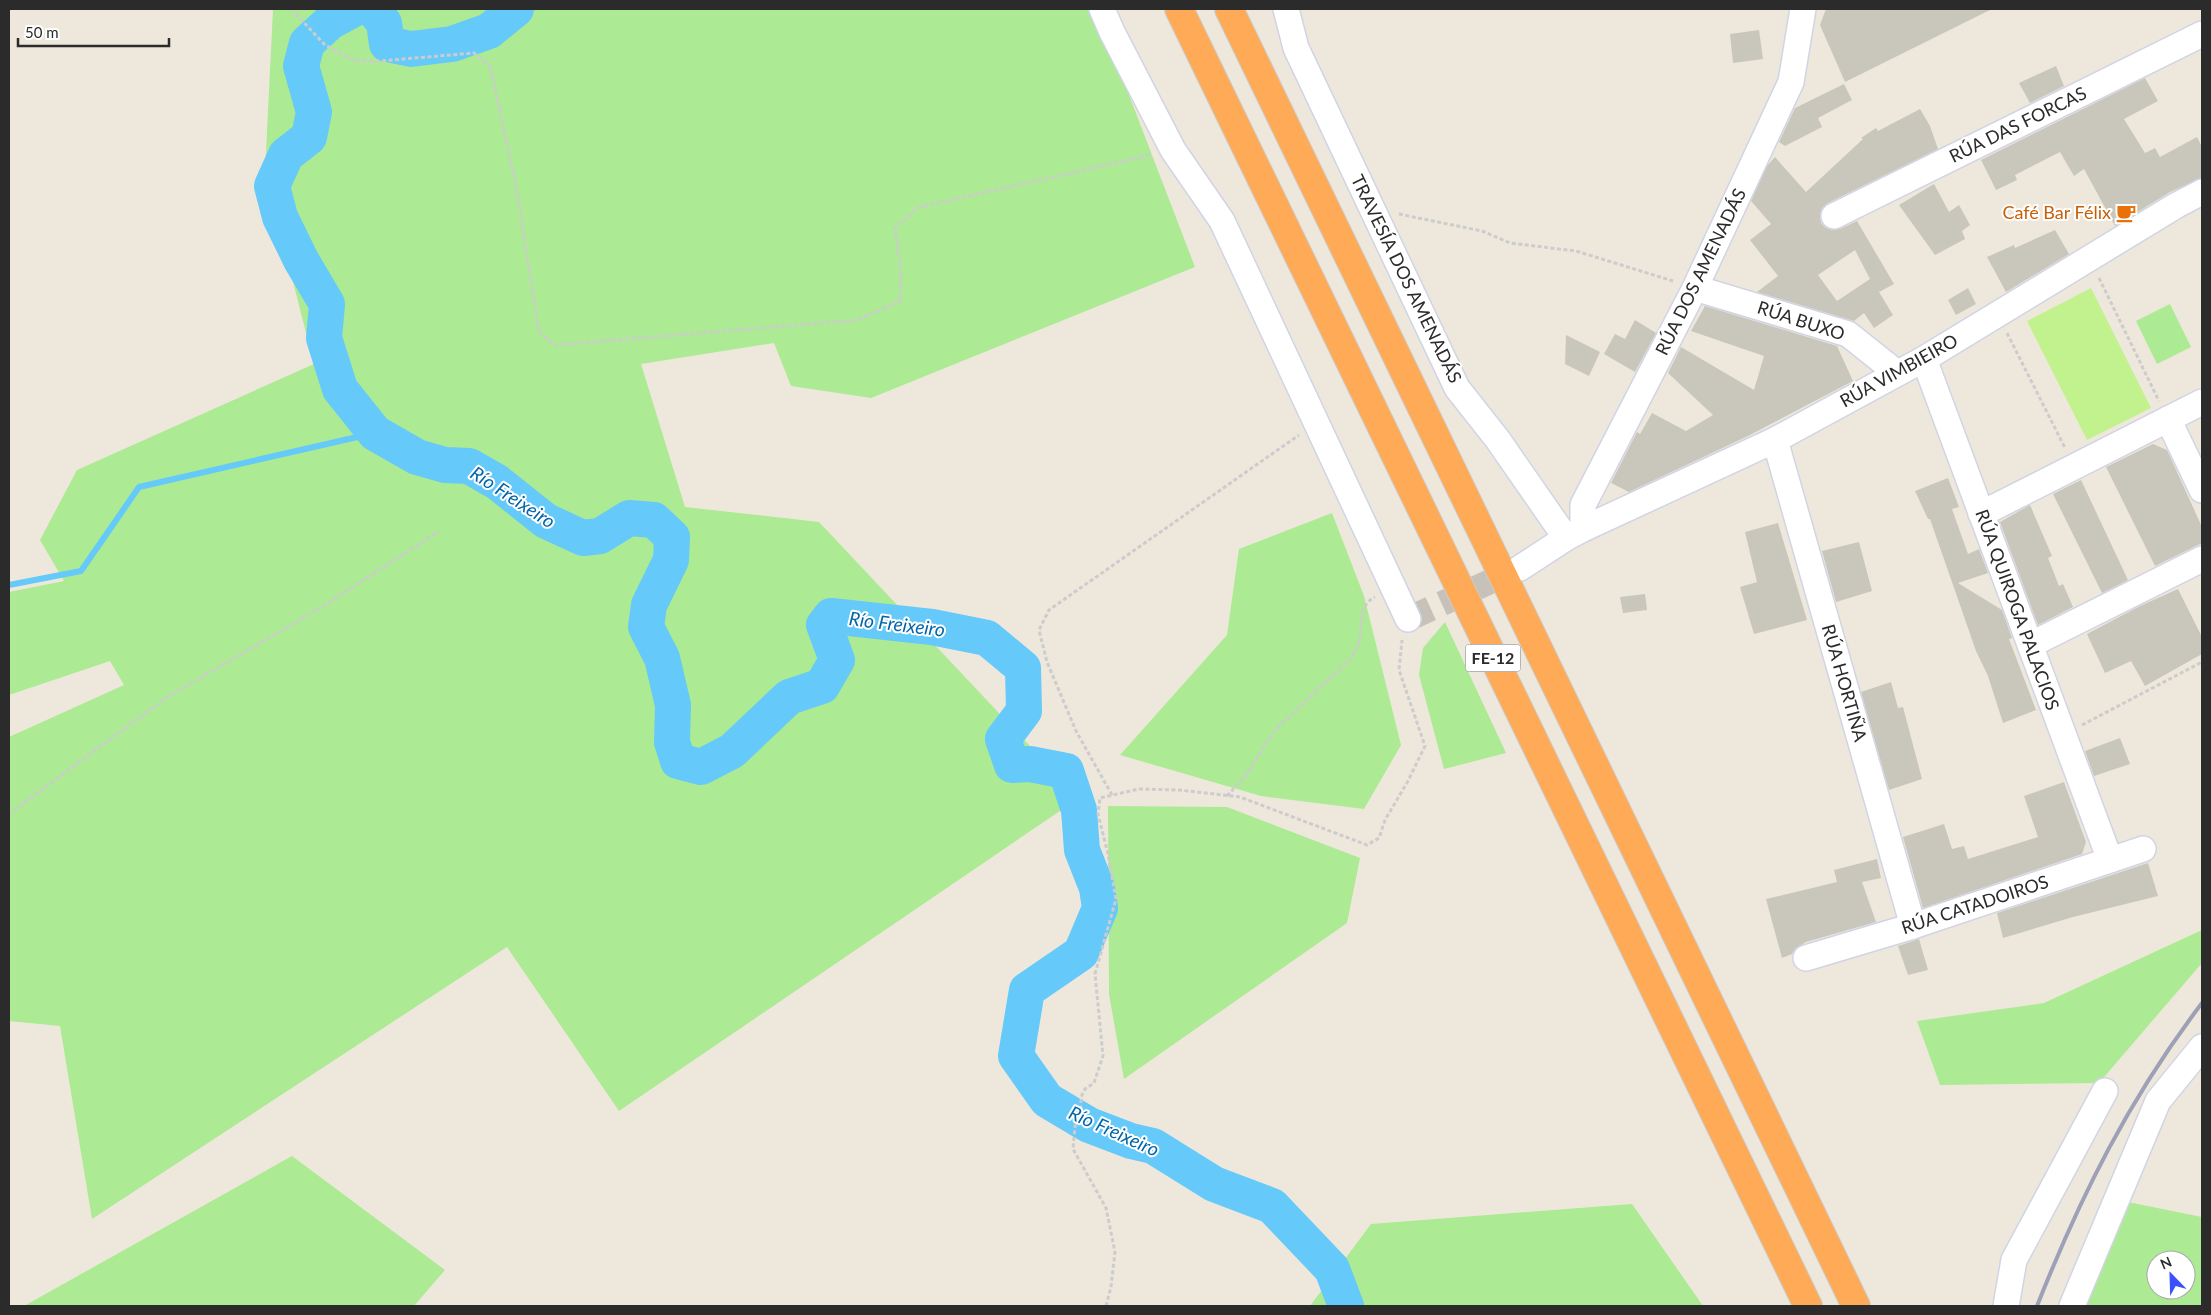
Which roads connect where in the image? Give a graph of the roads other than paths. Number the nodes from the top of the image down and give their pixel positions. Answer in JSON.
{"nodes":[{"id":1,"x":1102,"y":9,"type":"edge"},
{"id":2,"x":1179,"y":9,"type":"edge"},
{"id":3,"x":1229,"y":9,"type":"edge"},
{"id":4,"x":1286,"y":9,"type":"edge"},
{"id":5,"x":1803,"y":9,"type":"edge"},
{"id":6,"x":2202,"y":34,"type":"edge"},
{"id":7,"x":2202,"y":192,"type":"edge"},
{"id":8,"x":1834,"y":216,"type":"dead end"},
{"id":9,"x":1695,"y":288,"type":"junction"},
{"id":10,"x":1924,"y":359,"type":"junction"},
{"id":11,"x":1897,"y":373,"type":"junction"},
{"id":12,"x":2202,"y":402,"type":"edge"},
{"id":13,"x":2168,"y":419,"type":"junction"},
{"id":14,"x":1775,"y":440,"type":"junction"},
{"id":15,"x":2202,"y":490,"type":"edge"},
{"id":16,"x":1981,"y":514,"type":"junction"},
{"id":17,"x":1575,"y":534,"type":"junction"},
{"id":18,"x":2202,"y":559,"type":"edge"},
{"id":19,"x":1520,"y":568,"type":"tunnel mouth"},
{"id":20,"x":1408,"y":619,"type":"road end"},
{"id":21,"x":2030,"y":645,"type":"junction"},
{"id":22,"x":2143,"y":849,"type":"dead end"},
{"id":23,"x":2110,"y":860,"type":"junction"},
{"id":24,"x":1913,"y":926,"type":"junction"},
{"id":25,"x":1806,"y":958,"type":"dead end"},
{"id":26,"x":2202,"y":1047,"type":"edge"},
{"id":27,"x":2105,"y":1091,"type":"dead end"},
{"id":28,"x":1808,"y":1306,"type":"edge"},
{"id":29,"x":1856,"y":1306,"type":"edge"},
{"id":30,"x":2006,"y":1306,"type":"edge"},
{"id":31,"x":2072,"y":1306,"type":"edge"}],
"edges":[{"from":1,"to":20,"type":"street"},
{"from":2,"to":28,"type":"highway","number":"FE-12"},
{"from":3,"to":29,"type":"highway","number":"FE-12"},
{"from":4,"to":17,"type":"street","name":"TRAVESÍA DOS AMENADÁS"},
{"from":5,"to":9,"type":"street","name":"RÚA DOS AMENADÁS"},
{"from":6,"to":8,"type":"street","name":"RÚA DAS FORCAS"},
{"from":7,"to":10,"type":"street","name":"RÚA VIMBIEIRO"},
{"from":9,"to":11,"type":"street","name":"RÚA BUXO"},
{"from":9,"to":17,"type":"street","name":"RÚA DOS AMENADÁS"},
{"from":10,"to":11,"type":"street","name":"RÚA VIMBIEIRO"},
{"from":10,"to":16,"type":"street","name":"RÚA QUIROGA PALACIOS"},
{"from":11,"to":14,"type":"street","name":"RÚA VIMBIEIRO"},
{"from":12,"to":13,"type":"street"},
{"from":13,"to":15,"type":"street"},
{"from":13,"to":16,"type":"street"},
{"from":14,"to":17,"type":"street","name":"RÚA VIMBIEIRO"},
{"from":14,"to":24,"type":"street","name":"RÚA HORTIÑA"},
{"from":16,"to":21,"type":"street","name":"RÚA QUIROGA PALACIOS"},
{"from":17,"to":19,"type":"street","name":"RÚA VIMBIEIRO"},
{"from":18,"to":21,"type":"street"},
{"from":21,"to":23,"type":"street","name":"RÚA QUIROGA PALACIOS"},
{"from":22,"to":23,"type":"street","name":"RÚA CATADOIROS"},
{"from":23,"to":24,"type":"street","name":"RÚA CATADOIROS"},
{"from":24,"to":25,"type":"street","name":"RÚA CATADOIROS"},
{"from":26,"to":31,"type":"street"},
{"from":27,"to":30,"type":"street"}]}
